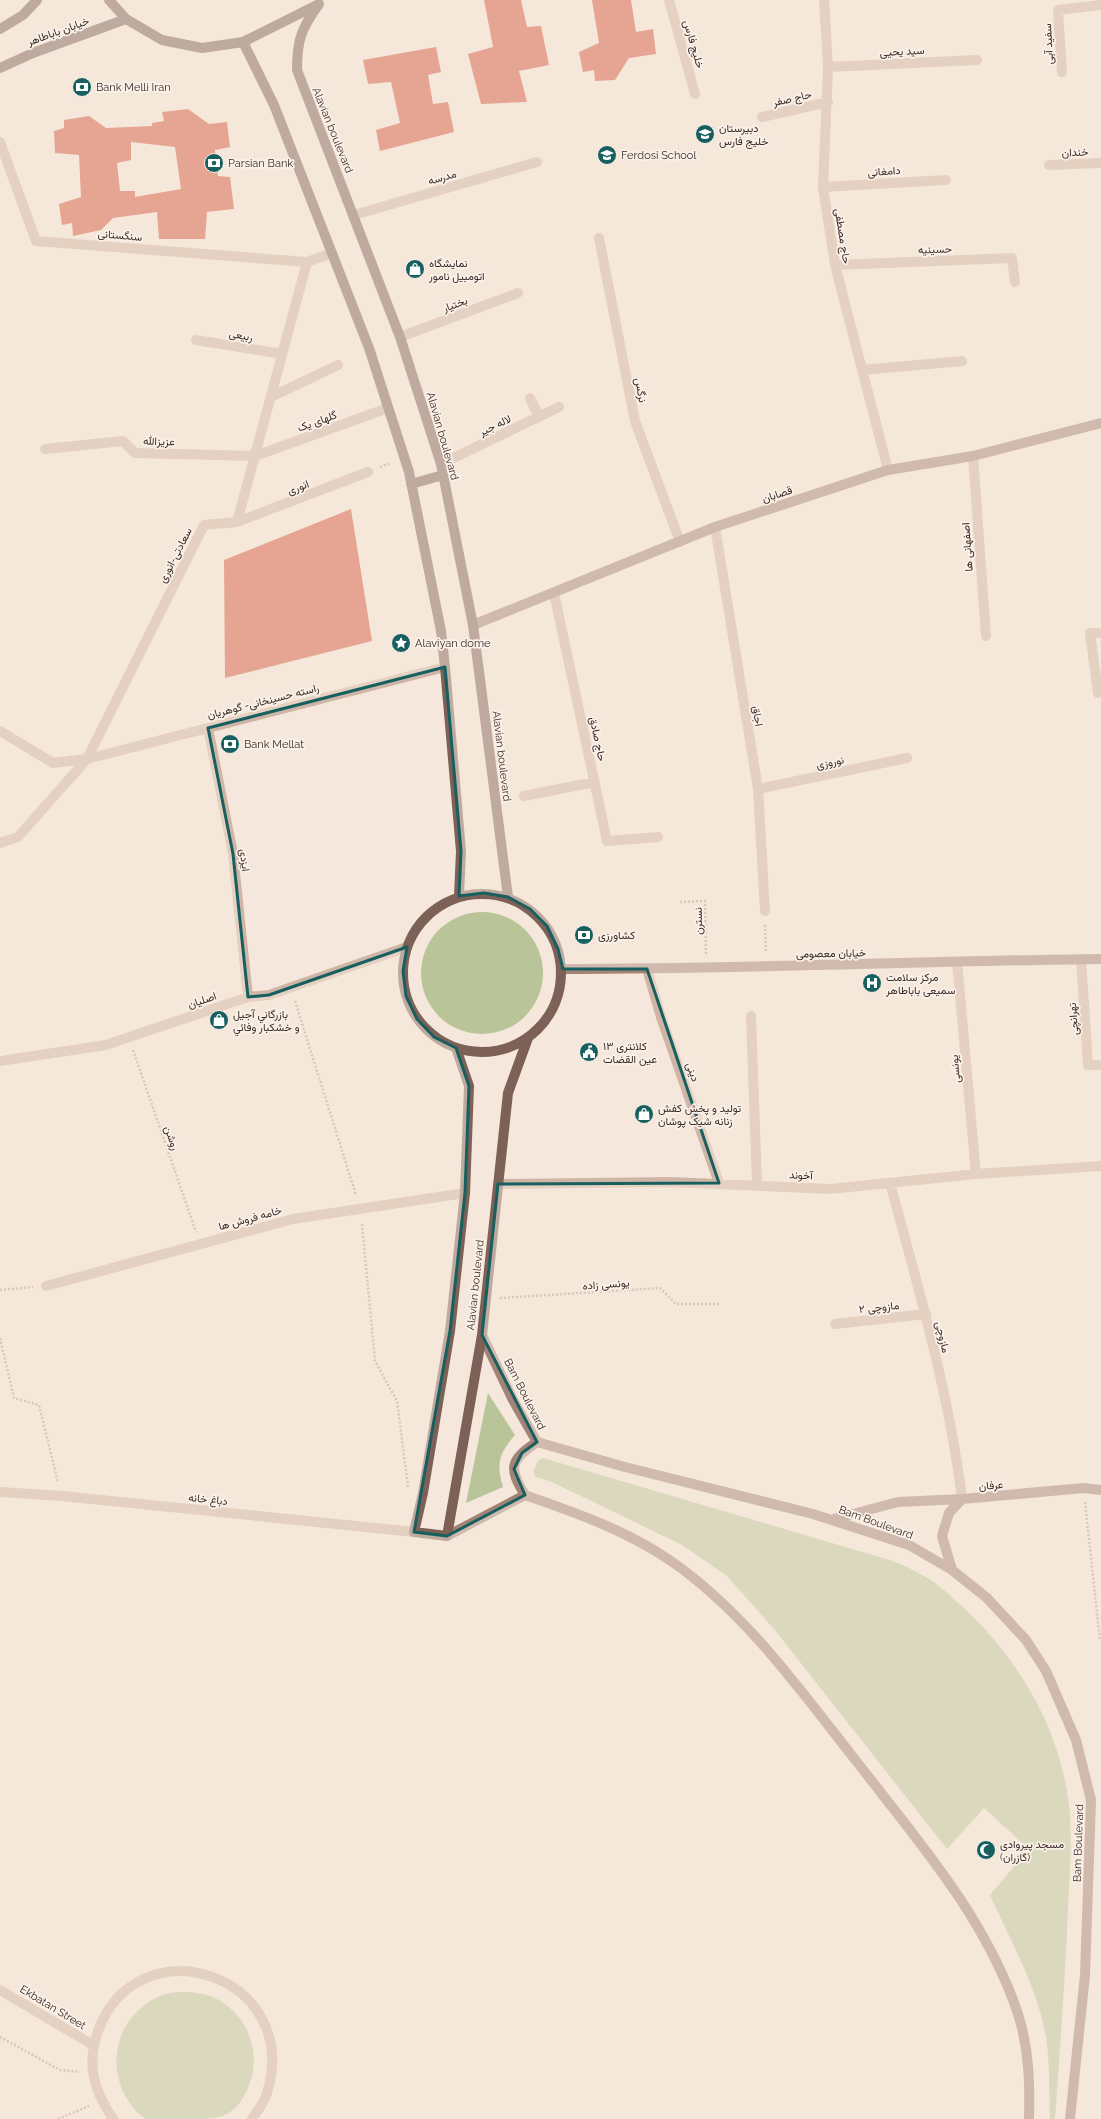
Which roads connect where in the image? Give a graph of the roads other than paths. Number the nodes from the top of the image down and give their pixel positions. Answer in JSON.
{"nodes":[{"id":1,"x":37,"y":0,"type":"edge"},
{"id":2,"x":109,"y":0,"type":"edge"},
{"id":3,"x":669,"y":0,"type":"edge"},
{"id":4,"x":824,"y":0,"type":"edge"},
{"id":5,"x":321,"y":2,"type":"edge"},
{"id":6,"x":1101,"y":5,"type":"edge"},
{"id":7,"x":126,"y":19,"type":"junction"},
{"id":8,"x":0,"y":29,"type":"edge"},
{"id":9,"x":244,"y":42,"type":"junction"},
{"id":10,"x":977,"y":60,"type":"dead end"},
{"id":11,"x":828,"y":67,"type":"junction"},
{"id":12,"x":0,"y":68,"type":"edge"},
{"id":13,"x":1062,"y":72,"type":"dead end"},
{"id":14,"x":695,"y":94,"type":"dead end"},
{"id":15,"x":828,"y":102,"type":"junction"},
{"id":16,"x":762,"y":117,"type":"dead end"},
{"id":17,"x":0,"y":142,"type":"edge"},
{"id":18,"x":537,"y":162,"type":"dead end"},
{"id":19,"x":1101,"y":163,"type":"edge"},
{"id":20,"x":1049,"y":165,"type":"dead end"},
{"id":21,"x":946,"y":180,"type":"dead end"},
{"id":22,"x":823,"y":187,"type":"junction"},
{"id":23,"x":354,"y":215,"type":"junction"},
{"id":24,"x":599,"y":238,"type":"dead end"},
{"id":25,"x":332,"y":253,"type":"junction"},
{"id":26,"x":307,"y":262,"type":"junction"},
{"id":27,"x":835,"y":265,"type":"junction"},
{"id":28,"x":1015,"y":282,"type":"dead end"},
{"id":29,"x":518,"y":293,"type":"dead end"},
{"id":30,"x":400,"y":337,"type":"junction"},
{"id":31,"x":196,"y":340,"type":"dead end"},
{"id":32,"x":282,"y":354,"type":"junction"},
{"id":33,"x":962,"y":361,"type":"dead end"},
{"id":34,"x":338,"y":365,"type":"dead end"},
{"id":35,"x":862,"y":370,"type":"junction"},
{"id":36,"x":271,"y":397,"type":"junction"},
{"id":37,"x":530,"y":398,"type":"dead end"},
{"id":38,"x":559,"y":407,"type":"dead end"},
{"id":39,"x":388,"y":408,"type":"junction"},
{"id":40,"x":538,"y":417,"type":"junction"},
{"id":41,"x":1101,"y":423,"type":"edge"},
{"id":42,"x":45,"y":449,"type":"dead end"},
{"id":43,"x":254,"y":456,"type":"junction"},
{"id":44,"x":973,"y":456,"type":"junction"},
{"id":45,"x":441,"y":464,"type":"junction"},
{"id":46,"x":888,"y":470,"type":"junction"},
{"id":47,"x":368,"y":472,"type":"road end"},
{"id":48,"x":443,"y":475,"type":"junction"},
{"id":49,"x":411,"y":484,"type":"junction"},
{"id":50,"x":237,"y":522,"type":"junction"},
{"id":51,"x":715,"y":527,"type":"junction"},
{"id":52,"x":680,"y":542,"type":"junction"},
{"id":53,"x":554,"y":593,"type":"junction"},
{"id":54,"x":473,"y":626,"type":"junction"},
{"id":55,"x":1101,"y":633,"type":"edge"},
{"id":56,"x":986,"y":636,"type":"dead end"},
{"id":57,"x":445,"y":667,"type":"junction"},
{"id":58,"x":1098,"y":693,"type":"dead end"},
{"id":59,"x":208,"y":728,"type":"junction"},
{"id":60,"x":0,"y":732,"type":"edge"},
{"id":61,"x":907,"y":758,"type":"dead end"},
{"id":62,"x":87,"y":759,"type":"junction"},
{"id":63,"x":595,"y":782,"type":"junction"},
{"id":64,"x":758,"y":789,"type":"junction"},
{"id":65,"x":524,"y":796,"type":"dead end"},
{"id":66,"x":658,"y":837,"type":"dead end"},
{"id":67,"x":0,"y":843,"type":"edge"},
{"id":68,"x":459,"y":896,"type":"junction"},
{"id":69,"x":508,"y":897,"type":"junction"},
{"id":70,"x":765,"y":911,"type":"road end"},
{"id":71,"x":407,"y":947,"type":"junction"},
{"id":72,"x":1081,"y":959,"type":"junction"},
{"id":73,"x":1101,"y":959,"type":"edge"},
{"id":74,"x":957,"y":962,"type":"junction"},
{"id":75,"x":563,"y":969,"type":"junction"},
{"id":76,"x":646,"y":969,"type":"junction"},
{"id":77,"x":248,"y":997,"type":"junction"},
{"id":78,"x":751,"y":1016,"type":"dead end"},
{"id":79,"x":528,"y":1038,"type":"junction"},
{"id":80,"x":456,"y":1048,"type":"junction"},
{"id":81,"x":0,"y":1062,"type":"edge"},
{"id":82,"x":1101,"y":1065,"type":"edge"},
{"id":83,"x":1101,"y":1166,"type":"edge"},
{"id":84,"x":976,"y":1174,"type":"junction"},
{"id":85,"x":720,"y":1183,"type":"junction"},
{"id":86,"x":890,"y":1183,"type":"junction"},
{"id":87,"x":498,"y":1184,"type":"junction"},
{"id":88,"x":758,"y":1185,"type":"junction"},
{"id":89,"x":465,"y":1193,"type":"junction"},
{"id":90,"x":46,"y":1286,"type":"road end"},
{"id":91,"x":926,"y":1314,"type":"junction"},
{"id":92,"x":835,"y":1324,"type":"dead end"},
{"id":93,"x":482,"y":1335,"type":"junction"},
{"id":94,"x":537,"y":1442,"type":"junction"},
{"id":95,"x":1101,"y":1490,"type":"edge"},
{"id":96,"x":0,"y":1492,"type":"edge"},
{"id":97,"x":525,"y":1496,"type":"junction"},
{"id":98,"x":962,"y":1499,"type":"junction"},
{"id":99,"x":833,"y":1519,"type":"junction"},
{"id":100,"x":414,"y":1532,"type":"junction"},
{"id":101,"x":447,"y":1536,"type":"junction"},
{"id":102,"x":952,"y":1570,"type":"junction"},
{"id":103,"x":0,"y":1990,"type":"edge"},
{"id":104,"x":93,"y":2044,"type":"junction"},
{"id":105,"x":113,"y":2119,"type":"edge"},
{"id":106,"x":252,"y":2119,"type":"edge"},
{"id":107,"x":1029,"y":2119,"type":"edge"},
{"id":108,"x":1070,"y":2119,"type":"edge"}],
"edges":[{"from":1,"to":8,"type":"main road"},
{"from":2,"to":7,"type":"main road"},
{"from":3,"to":14,"type":"street","name":"خلیج فارس"},
{"from":4,"to":11,"type":"street","name":"حاج مصطفی"},
{"from":5,"to":9,"type":"main road"},
{"from":5,"to":23,"type":"main road","name":"Alavian boulevard"},
{"from":6,"to":13,"type":"street","name":"سفید آبی"},
{"from":7,"to":9,"type":"main road"},
{"from":7,"to":12,"type":"main road","name":"خیابان باباطاهر"},
{"from":9,"to":25,"type":"main road"},
{"from":10,"to":11,"type":"street","name":"سید یحیی"},
{"from":11,"to":15,"type":"street","name":"حاج مصطفی"},
{"from":15,"to":16,"type":"street","name":"حاج صفر"},
{"from":15,"to":22,"type":"street","name":"حاج مصطفی"},
{"from":17,"to":26,"type":"street","name":"سنگستانی"},
{"from":18,"to":23,"type":"street","name":"مدرسه"},
{"from":19,"to":20,"type":"street","name":"خندان"},
{"from":21,"to":22,"type":"street","name":"دامغانی"},
{"from":22,"to":27,"type":"street","name":"حاج مصطفی"},
{"from":23,"to":30,"type":"main road","name":"Alavian boulevard"},
{"from":24,"to":52,"type":"street","name":"نرگس"},
{"from":25,"to":26,"type":"street"},
{"from":25,"to":39,"type":"main road"},
{"from":26,"to":32,"type":"street"},
{"from":27,"to":28,"type":"street","name":"حسینیه"},
{"from":27,"to":35,"type":"street","name":"حاج مصطفی"},
{"from":29,"to":30,"type":"street","name":"بختیار"},
{"from":30,"to":45,"type":"main road","name":"Alavian boulevard"},
{"from":31,"to":32,"type":"street","name":"ربیعی"},
{"from":32,"to":36,"type":"street"},
{"from":33,"to":35,"type":"street"},
{"from":34,"to":36,"type":"street"},
{"from":35,"to":46,"type":"street","name":"حاج مصطفی"},
{"from":36,"to":43,"type":"street"},
{"from":37,"to":40,"type":"street"},
{"from":38,"to":40,"type":"street","name":"لاله جیر"},
{"from":39,"to":43,"type":"street","name":"گلهای یک"},
{"from":39,"to":49,"type":"main road"},
{"from":40,"to":45,"type":"street","name":"لاله جیر"},
{"from":41,"to":44,"type":"main road","name":"قصابان"},
{"from":42,"to":43,"type":"street","name":"عزیزالله"},
{"from":43,"to":50,"type":"street"},
{"from":44,"to":46,"type":"main road","name":"قصابان"},
{"from":44,"to":56,"type":"street","name":"اصفهانی ها"},
{"from":45,"to":48,"type":"main road","name":"Alavian boulevard"},
{"from":46,"to":51,"type":"main road","name":"قصابان"},
{"from":47,"to":50,"type":"street","name":"انوری"},
{"from":48,"to":49,"type":"main road"},
{"from":48,"to":54,"type":"main road","name":"Alavian boulevard"},
{"from":49,"to":57,"type":"main road"},
{"from":50,"to":62,"type":"street","name":"سعادتی-انوری"},
{"from":51,"to":52,"type":"main road","name":"قصابان"},
{"from":51,"to":64,"type":"street","name":"اجاق"},
{"from":52,"to":53,"type":"main road","name":"قصابان"},
{"from":53,"to":54,"type":"main road","name":"قصابان"},
{"from":53,"to":63,"type":"street","name":"حاج صادق"},
{"from":54,"to":69,"type":"main road","name":"Alavian boulevard"},
{"from":55,"to":58,"type":"street"},
{"from":57,"to":59,"type":"street","name":"راسته حسینخانی- گوهریان"},
{"from":57,"to":68,"type":"main road"},
{"from":59,"to":62,"type":"street","name":"راسته حسینخانی- گوهریان"},
{"from":59,"to":77,"type":"street","name":"ایزدی"},
{"from":60,"to":62,"type":"street","name":"راسته حسینخانی- گوهریان"},
{"from":61,"to":64,"type":"street","name":"نوروزی"},
{"from":62,"to":67,"type":"street","name":"سعادتی-انوری"},
{"from":63,"to":65,"type":"street"},
{"from":63,"to":66,"type":"street","name":"حاج صادق"},
{"from":64,"to":70,"type":"street","name":"اجاق"},
{"from":68,"to":69,"type":"main road"},
{"from":68,"to":71,"type":"main road"},
{"from":69,"to":75,"type":"main road"},
{"from":71,"to":77,"type":"street","name":"اصلیان"},
{"from":71,"to":80,"type":"main road"},
{"from":72,"to":73,"type":"main road","name":"خیابان معصومی"},
{"from":72,"to":74,"type":"main road","name":"خیابان معصومی"},
{"from":72,"to":82,"type":"street","name":"تهرانچی"},
{"from":74,"to":76,"type":"main road","name":"خیابان معصومی"},
{"from":74,"to":84,"type":"street","name":"یونسی"},
{"from":75,"to":76,"type":"main road","name":"خیابان معصومی"},
{"from":75,"to":79,"type":"main road"},
{"from":76,"to":85,"type":"street","name":"دینی"},
{"from":77,"to":81,"type":"street","name":"اصلیان"},
{"from":78,"to":88,"type":"street"},
{"from":79,"to":80,"type":"main road"},
{"from":79,"to":87,"type":"main road","name":"Alavian boulevard"},
{"from":80,"to":89,"type":"main road","name":"Alavian boulevard"},
{"from":83,"to":84,"type":"street","name":"آخوند"},
{"from":84,"to":86,"type":"street","name":"آخوند"},
{"from":85,"to":87,"type":"street","name":"آخوند"},
{"from":85,"to":88,"type":"street","name":"آخوند"},
{"from":86,"to":88,"type":"street","name":"آخوند"},
{"from":86,"to":91,"type":"street","name":"مازوچی"},
{"from":87,"to":93,"type":"main road","name":"Alavian boulevard"},
{"from":89,"to":90,"type":"street","name":"خامه فروش ها"},
{"from":89,"to":100,"type":"main road","name":"Alavian boulevard"},
{"from":91,"to":92,"type":"street","name":"مازوچی ۲"},
{"from":91,"to":98,"type":"street","name":"مازوچی"},
{"from":93,"to":94,"type":"main road","name":"Bam Boulevard"},
{"from":93,"to":101,"type":"main road","name":"Alavian boulevard"},
{"from":94,"to":97,"type":"main road"},
{"from":94,"to":99,"type":"main road","name":"Bam Boulevard"},
{"from":95,"to":98,"type":"main road","name":"عرفان"},
{"from":96,"to":100,"type":"street","name":"دباغ خانه"},
{"from":97,"to":101,"type":"main road"},
{"from":97,"to":107,"type":"main road"},
{"from":98,"to":99,"type":"main road","name":"عرفان"},
{"from":98,"to":102,"type":"main road"},
{"from":99,"to":102,"type":"main road","name":"Bam Boulevard"},
{"from":100,"to":101,"type":"main road"},
{"from":102,"to":108,"type":"main road","name":"Bam Boulevard"},
{"from":103,"to":104,"type":"street","name":"Ekbatan Street"},
{"from":104,"to":105,"type":"street"},
{"from":104,"to":106,"type":"street"}]}
